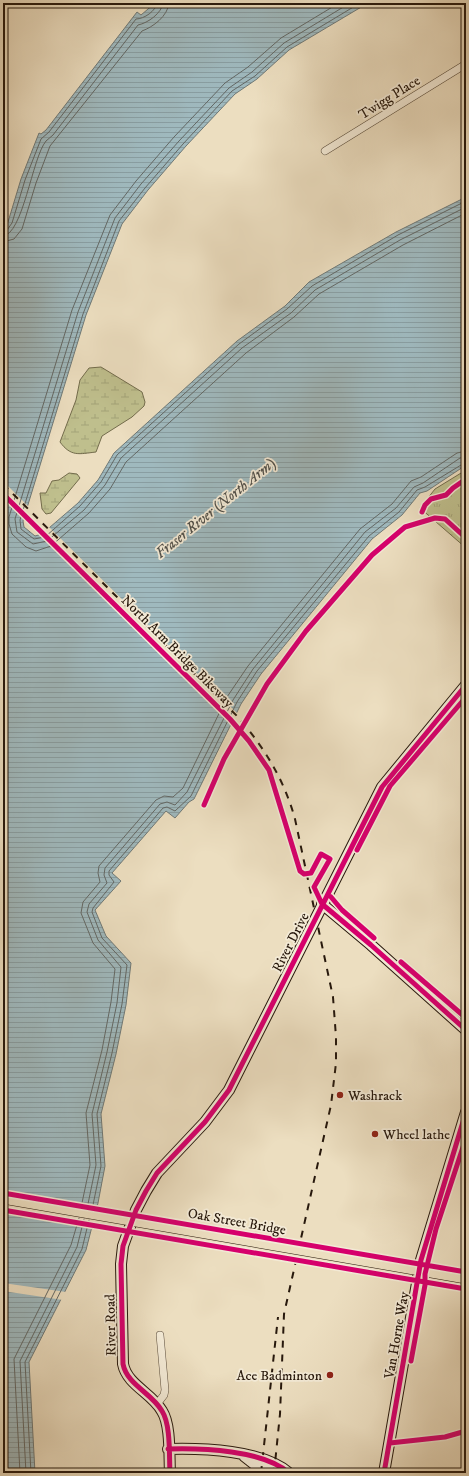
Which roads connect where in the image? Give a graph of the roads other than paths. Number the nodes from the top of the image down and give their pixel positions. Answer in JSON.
{"nodes":[{"id":1,"x":466,"y":64,"type":"edge"},
{"id":2,"x":325,"y":151,"type":"dead end"},
{"id":3,"x":466,"y":685,"type":"edge"},
{"id":4,"x":322,"y":904,"type":"junction"},
{"id":5,"x":466,"y":1030,"type":"edge"},
{"id":6,"x":466,"y":1112,"type":"edge"},
{"id":7,"x":3,"y":1197,"type":"edge"},
{"id":8,"x":3,"y":1204,"type":"edge"},
{"id":9,"x":136,"y":1210,"type":"joint"},
{"id":10,"x":466,"y":1277,"type":"edge"},
{"id":11,"x":466,"y":1284,"type":"edge"},
{"id":12,"x":160,"y":1335,"type":"dead end"},
{"id":13,"x":157,"y":1404,"type":"junction"},
{"id":14,"x":168,"y":1448,"type":"junction"},
{"id":15,"x":242,"y":1455,"type":"junction"},
{"id":16,"x":170,"y":1473,"type":"edge"},
{"id":17,"x":272,"y":1473,"type":"edge"},
{"id":18,"x":289,"y":1473,"type":"edge"},
{"id":19,"x":384,"y":1473,"type":"edge"}],
"edges":[{"from":1,"to":2,"type":"street","name":"Twigg Place"},
{"from":3,"to":4,"type":"street","name":"River Drive"},
{"from":4,"to":5,"type":"street"},
{"from":4,"to":9,"type":"street","name":"River Drive"},
{"from":6,"to":19,"type":"street","name":"Van Horne Way"},
{"from":7,"to":10,"type":"highway","name":"Oak Street Bridge","bridge":true},
{"from":8,"to":11,"type":"highway","name":"Oak Street Bridge"},
{"from":9,"to":13,"type":"street","name":"River Road"},
{"from":12,"to":13,"type":"street"},
{"from":13,"to":14,"type":"street","name":"River Road"},
{"from":14,"to":15,"type":"street"},
{"from":14,"to":16,"type":"street","name":"River Road"},
{"from":15,"to":17,"type":"street"},
{"from":15,"to":18,"type":"street"}]}
